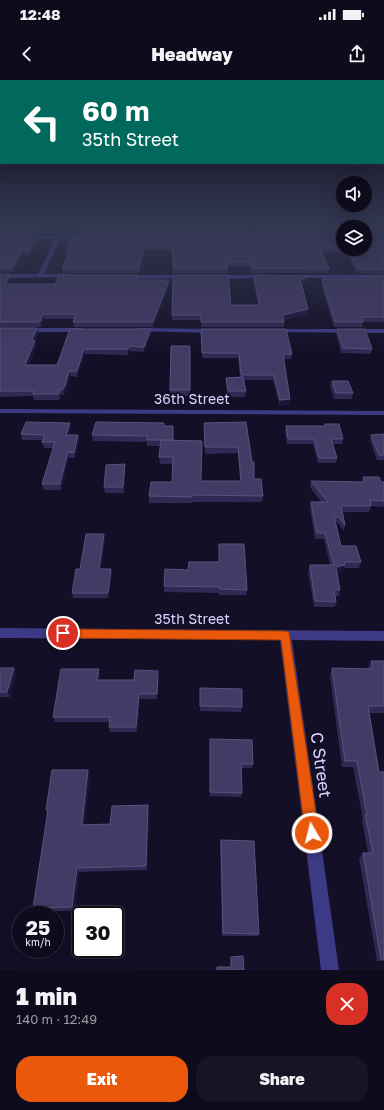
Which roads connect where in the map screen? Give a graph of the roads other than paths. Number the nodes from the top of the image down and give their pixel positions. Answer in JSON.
{"nodes":[{"id":1,"x":44,"y":268,"type":"edge"},
{"id":2,"x":0,"y":276,"type":"edge"},
{"id":3,"x":40,"y":276,"type":"junction"},
{"id":4,"x":79,"y":276,"type":"edge"},
{"id":5,"x":118,"y":276,"type":"edge"},
{"id":6,"x":196,"y":277,"type":"edge"},
{"id":7,"x":212,"y":277,"type":"edge"},
{"id":8,"x":274,"y":277,"type":"edge"},
{"id":9,"x":290,"y":277,"type":"edge"},
{"id":10,"x":384,"y":277,"type":"edge"},
{"id":11,"x":0,"y":330,"type":"edge"},
{"id":12,"x":86,"y":330,"type":"edge"},
{"id":13,"x":133,"y":330,"type":"edge"},
{"id":14,"x":219,"y":331,"type":"edge"},
{"id":15,"x":266,"y":331,"type":"edge"},
{"id":16,"x":384,"y":331,"type":"edge"},
{"id":17,"x":0,"y":411,"type":"edge"},
{"id":18,"x":384,"y":413,"type":"edge"},
{"id":19,"x":0,"y":633,"type":"edge"},
{"id":20,"x":285,"y":635,"type":"junction"},
{"id":21,"x":384,"y":636,"type":"edge"},
{"id":22,"x":330,"y":970,"type":"edge"}],
"edges":[{"from":1,"to":3,"type":"street"},
{"from":2,"to":3,"type":"street"},
{"from":3,"to":4,"type":"street"},
{"from":5,"to":6,"type":"street"},
{"from":7,"to":8,"type":"street"},
{"from":9,"to":10,"type":"street"},
{"from":11,"to":12,"type":"street"},
{"from":13,"to":14,"type":"street"},
{"from":15,"to":16,"type":"street"},
{"from":17,"to":18,"type":"street","name":"36th Street"},
{"from":19,"to":20,"type":"street","name":"35th Street"},
{"from":20,"to":21,"type":"street","name":"35th Street"},
{"from":20,"to":22,"type":"street","name":"C Street"}]}
